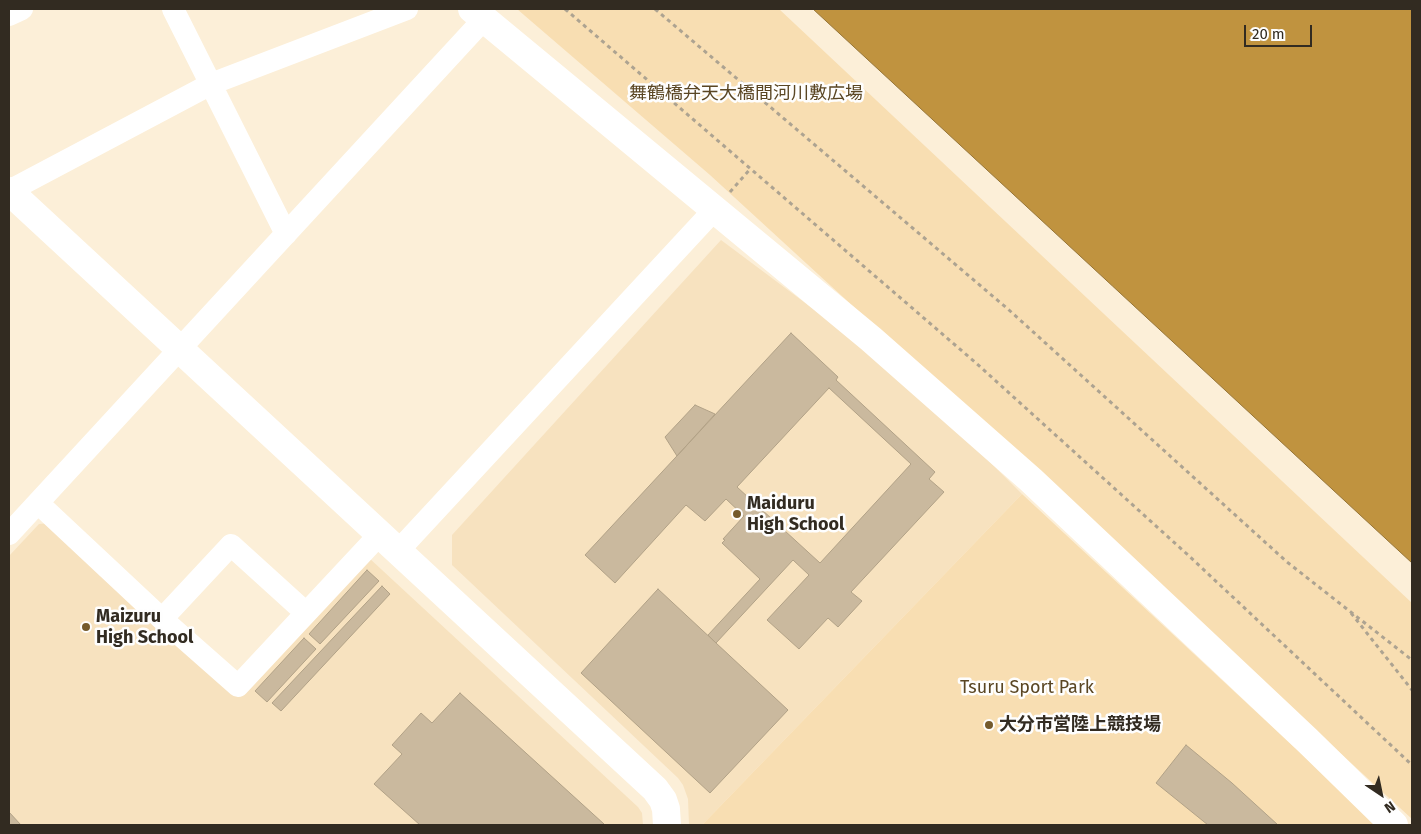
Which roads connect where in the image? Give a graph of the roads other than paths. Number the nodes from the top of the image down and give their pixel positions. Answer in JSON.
{"nodes":[{"id":1,"x":22,"y":9,"type":"edge"},
{"id":2,"x":173,"y":9,"type":"edge"},
{"id":3,"x":407,"y":9,"type":"edge"},
{"id":4,"x":478,"y":14,"type":"edge"},
{"id":5,"x":9,"y":15,"type":"edge"},
{"id":6,"x":211,"y":84,"type":"junction"},
{"id":7,"x":9,"y":191,"type":"edge"},
{"id":8,"x":714,"y":210,"type":"junction"},
{"id":9,"x":286,"y":234,"type":"junction"},
{"id":10,"x":179,"y":349,"type":"junction"},
{"id":11,"x":38,"y":503,"type":"junction"},
{"id":12,"x":9,"y":534,"type":"edge"},
{"id":13,"x":389,"y":543,"type":"junction"},
{"id":14,"x":306,"y":613,"type":"junction"},
{"id":15,"x":162,"y":619,"type":"junction"},
{"id":16,"x":667,"y":825,"type":"edge"},
{"id":17,"x":1394,"y":825,"type":"edge"}],
"edges":[{"from":1,"to":5,"type":"street"},
{"from":2,"to":6,"type":"street"},
{"from":3,"to":6,"type":"street"},
{"from":4,"to":8,"type":"street"},
{"from":4,"to":9,"type":"street"},
{"from":6,"to":7,"type":"street"},
{"from":6,"to":9,"type":"street"},
{"from":7,"to":10,"type":"street"},
{"from":8,"to":13,"type":"street"},
{"from":8,"to":17,"type":"street"},
{"from":9,"to":10,"type":"street"},
{"from":10,"to":11,"type":"street"},
{"from":10,"to":13,"type":"street"},
{"from":11,"to":12,"type":"street"},
{"from":11,"to":15,"type":"street"},
{"from":13,"to":14,"type":"street"},
{"from":13,"to":16,"type":"street"},
{"from":14,"to":15,"type":"street"},
{"from":14,"to":15,"type":"street"}]}
